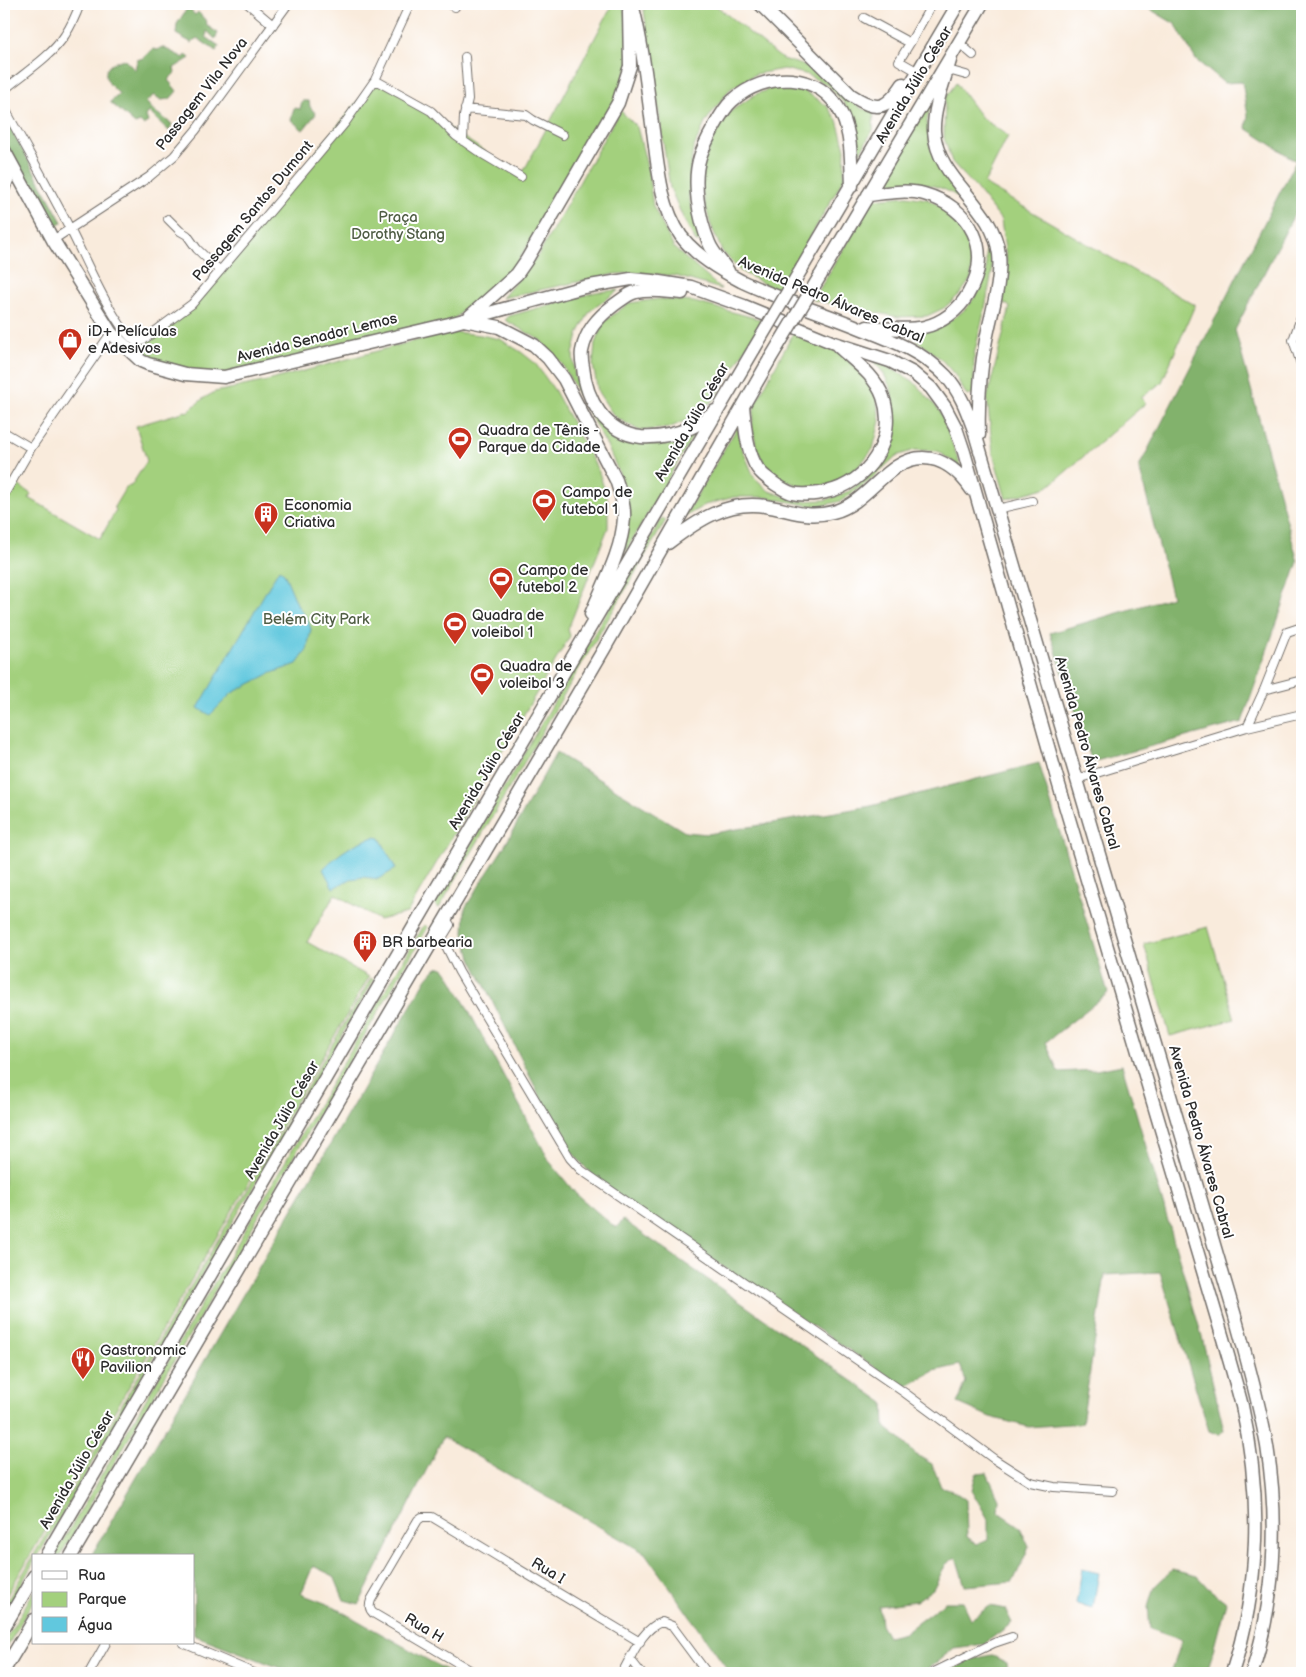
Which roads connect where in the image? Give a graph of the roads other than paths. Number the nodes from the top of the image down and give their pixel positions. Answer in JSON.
{"nodes":[{"id":1,"x":80,"y":4,"type":"edge"},
{"id":2,"x":248,"y":4,"type":"edge"},
{"id":3,"x":288,"y":4,"type":"edge"},
{"id":4,"x":410,"y":4,"type":"edge"},
{"id":5,"x":631,"y":4,"type":"edge"},
{"id":6,"x":932,"y":4,"type":"edge"},
{"id":7,"x":958,"y":4,"type":"edge"},
{"id":8,"x":982,"y":4,"type":"edge"},
{"id":9,"x":768,"y":6,"type":"edge"},
{"id":10,"x":864,"y":18,"type":"dead end"},
{"id":11,"x":272,"y":25,"type":"junction"},
{"id":12,"x":944,"y":28,"type":"junction"},
{"id":13,"x":910,"y":43,"type":"junction"},
{"id":14,"x":959,"y":43,"type":"junction"},
{"id":15,"x":973,"y":55,"type":"dead end"},
{"id":16,"x":465,"y":57,"type":"dead end"},
{"id":17,"x":951,"y":57,"type":"junction"},
{"id":18,"x":913,"y":69,"type":"junction"},
{"id":19,"x":948,"y":70,"type":"junction"},
{"id":20,"x":966,"y":75,"type":"dead end"},
{"id":21,"x":375,"y":80,"type":"junction"},
{"id":22,"x":4,"y":90,"type":"edge"},
{"id":23,"x":4,"y":107,"type":"edge"},
{"id":24,"x":466,"y":109,"type":"junction"},
{"id":25,"x":563,"y":135,"type":"dead end"},
{"id":26,"x":463,"y":141,"type":"junction"},
{"id":27,"x":4,"y":150,"type":"edge"},
{"id":28,"x":14,"y":168,"type":"junction"},
{"id":29,"x":521,"y":176,"type":"dead end"},
{"id":30,"x":852,"y":186,"type":"junction"},
{"id":31,"x":4,"y":193,"type":"edge"},
{"id":32,"x":868,"y":195,"type":"junction"},
{"id":33,"x":168,"y":218,"type":"dead end"},
{"id":34,"x":70,"y":229,"type":"junction"},
{"id":35,"x":53,"y":240,"type":"junction"},
{"id":36,"x":220,"y":271,"type":"junction"},
{"id":37,"x":733,"y":277,"type":"junction"},
{"id":38,"x":744,"y":306,"type":"junction"},
{"id":39,"x":1302,"y":315,"type":"edge"},
{"id":40,"x":465,"y":319,"type":"junction"},
{"id":41,"x":857,"y":327,"type":"junction"},
{"id":42,"x":111,"y":333,"type":"junction"},
{"id":43,"x":834,"y":343,"type":"junction"},
{"id":44,"x":1302,"y":365,"type":"edge"},
{"id":45,"x":743,"y":406,"type":"junction"},
{"id":46,"x":719,"y":408,"type":"junction"},
{"id":47,"x":4,"y":432,"type":"edge"},
{"id":48,"x":979,"y":445,"type":"junction"},
{"id":49,"x":31,"y":448,"type":"junction"},
{"id":50,"x":4,"y":495,"type":"edge"},
{"id":51,"x":976,"y":495,"type":"junction"},
{"id":52,"x":1032,"y":501,"type":"dead end"},
{"id":53,"x":997,"y":510,"type":"junction"},
{"id":54,"x":663,"y":548,"type":"junction"},
{"id":55,"x":1302,"y":627,"type":"edge"},
{"id":56,"x":572,"y":659,"type":"junction"},
{"id":57,"x":1302,"y":680,"type":"edge"},
{"id":58,"x":1264,"y":690,"type":"junction"},
{"id":59,"x":1302,"y":715,"type":"edge"},
{"id":60,"x":1247,"y":728,"type":"junction"},
{"id":61,"x":1077,"y":779,"type":"junction"},
{"id":62,"x":446,"y":919,"type":"junction"},
{"id":63,"x":1113,"y":1491,"type":"dead end"},
{"id":64,"x":47,"y":1554,"type":"edge"},
{"id":65,"x":72,"y":1554,"type":"edge"},
{"id":66,"x":32,"y":1579,"type":"edge"},
{"id":67,"x":371,"y":1600,"type":"joint"},
{"id":68,"x":32,"y":1623,"type":"edge"},
{"id":69,"x":4,"y":1627,"type":"edge"},
{"id":70,"x":1012,"y":1637,"type":"dead end"},
{"id":71,"x":640,"y":1642,"type":"junction"},
{"id":72,"x":105,"y":1644,"type":"edge"},
{"id":73,"x":185,"y":1644,"type":"edge"},
{"id":74,"x":630,"y":1659,"type":"junction"},
{"id":75,"x":4,"y":1670,"type":"edge"},
{"id":76,"x":89,"y":1673,"type":"edge"},
{"id":77,"x":254,"y":1673,"type":"edge"},
{"id":78,"x":475,"y":1673,"type":"edge"},
{"id":79,"x":622,"y":1673,"type":"edge"},
{"id":80,"x":640,"y":1673,"type":"edge"},
{"id":81,"x":707,"y":1673,"type":"edge"},
{"id":82,"x":932,"y":1673,"type":"edge"},
{"id":83,"x":1232,"y":1673,"type":"edge"},
{"id":84,"x":1252,"y":1673,"type":"edge"}],
"edges":[{"from":1,"to":22,"type":"street"},
{"from":2,"to":11,"type":"street"},
{"from":3,"to":11,"type":"street","name":"Passagem Vila Nova"},
{"from":4,"to":21,"type":"street","name":"Passagem Santos Dumont"},
{"from":5,"to":37,"type":"main road","name":"Avenida Pedro Álvares Cabral"},
{"from":5,"to":40,"type":"main road"},
{"from":6,"to":13,"type":"street"},
{"from":7,"to":12,"type":"main road","name":"Avenida Júlio César"},
{"from":8,"to":14,"type":"main road","name":"Avenida Júlio César"},
{"from":9,"to":18,"type":"main road"},
{"from":10,"to":13,"type":"street"},
{"from":11,"to":34,"type":"street","name":"Passagem Vila Nova"},
{"from":12,"to":18,"type":"main road"},
{"from":12,"to":30,"type":"main road","name":"Avenida Júlio César"},
{"from":13,"to":18,"type":"street"},
{"from":14,"to":15,"type":"street"},
{"from":14,"to":17,"type":"main road","name":"Avenida Júlio César"},
{"from":16,"to":24,"type":"street"},
{"from":17,"to":19,"type":"main road"},
{"from":17,"to":32,"type":"main road","name":"Avenida Júlio César"},
{"from":19,"to":20,"type":"street"},
{"from":19,"to":48,"type":"main road"},
{"from":21,"to":26,"type":"street"},
{"from":21,"to":36,"type":"street","name":"Passagem Santos Dumont"},
{"from":23,"to":34,"type":"street"},
{"from":24,"to":25,"type":"street"},
{"from":24,"to":26,"type":"street"},
{"from":26,"to":29,"type":"street"},
{"from":27,"to":28,"type":"main road","name":"Avenida Senador Lemos"},
{"from":28,"to":31,"type":"street"},
{"from":28,"to":35,"type":"main road","name":"Avenida Senador Lemos"},
{"from":30,"to":37,"type":"main road"},
{"from":30,"to":46,"type":"main road","name":"Avenida Júlio César","bridge":true},
{"from":32,"to":41,"type":"main road"},
{"from":32,"to":45,"type":"main road","name":"Avenida Júlio César","bridge":true},
{"from":33,"to":36,"type":"street"},
{"from":34,"to":35,"type":"street","name":"Passagem Vila Nova"},
{"from":34,"to":36,"type":"street","name":"Passagem Santos Dumont"},
{"from":35,"to":42,"type":"main road","name":"Avenida Senador Lemos"},
{"from":37,"to":41,"type":"main road","name":"Avenida Pedro Álvares Cabral"},
{"from":38,"to":40,"type":"main road","name":"Avenida Senador Lemos"},
{"from":38,"to":43,"type":"main road"},
{"from":38,"to":46,"type":"main road"},
{"from":39,"to":44,"type":"street"},
{"from":40,"to":42,"type":"main road","name":"Avenida Senador Lemos"},
{"from":40,"to":56,"type":"main road"},
{"from":41,"to":48,"type":"main road","name":"Avenida Pedro Álvares Cabral"},
{"from":42,"to":49,"type":"street"},
{"from":43,"to":45,"type":"main road"},
{"from":43,"to":51,"type":"main road"},
{"from":45,"to":54,"type":"main road","name":"Avenida Júlio César"},
{"from":46,"to":56,"type":"main road","name":"Avenida Júlio César"},
{"from":47,"to":49,"type":"street"},
{"from":48,"to":53,"type":"main road","name":"Avenida Pedro Álvares Cabral"},
{"from":49,"to":50,"type":"street"},
{"from":51,"to":54,"type":"main road"},
{"from":51,"to":83,"type":"main road"},
{"from":52,"to":53,"type":"street"},
{"from":53,"to":61,"type":"main road","name":"Avenida Pedro Álvares Cabral"},
{"from":54,"to":62,"type":"main road","name":"Avenida Júlio César"},
{"from":55,"to":58,"type":"street"},
{"from":56,"to":64,"type":"main road","name":"Avenida Júlio César"},
{"from":57,"to":58,"type":"street"},
{"from":58,"to":60,"type":"street"},
{"from":59,"to":60,"type":"street"},
{"from":60,"to":61,"type":"street"},
{"from":61,"to":84,"type":"main road","name":"Avenida Pedro Álvares Cabral"},
{"from":62,"to":63,"type":"street"},
{"from":62,"to":65,"type":"main road","name":"Avenida Júlio César"},
{"from":66,"to":69,"type":"main road"},
{"from":67,"to":71,"type":"street","name":"Rua I"},
{"from":67,"to":78,"type":"street","name":"Rua H"},
{"from":68,"to":75,"type":"main road"},
{"from":70,"to":82,"type":"street"},
{"from":71,"to":74,"type":"street"},
{"from":71,"to":81,"type":"street"},
{"from":72,"to":76,"type":"street"},
{"from":73,"to":77,"type":"street"},
{"from":74,"to":79,"type":"street"},
{"from":74,"to":80,"type":"street"}]}
